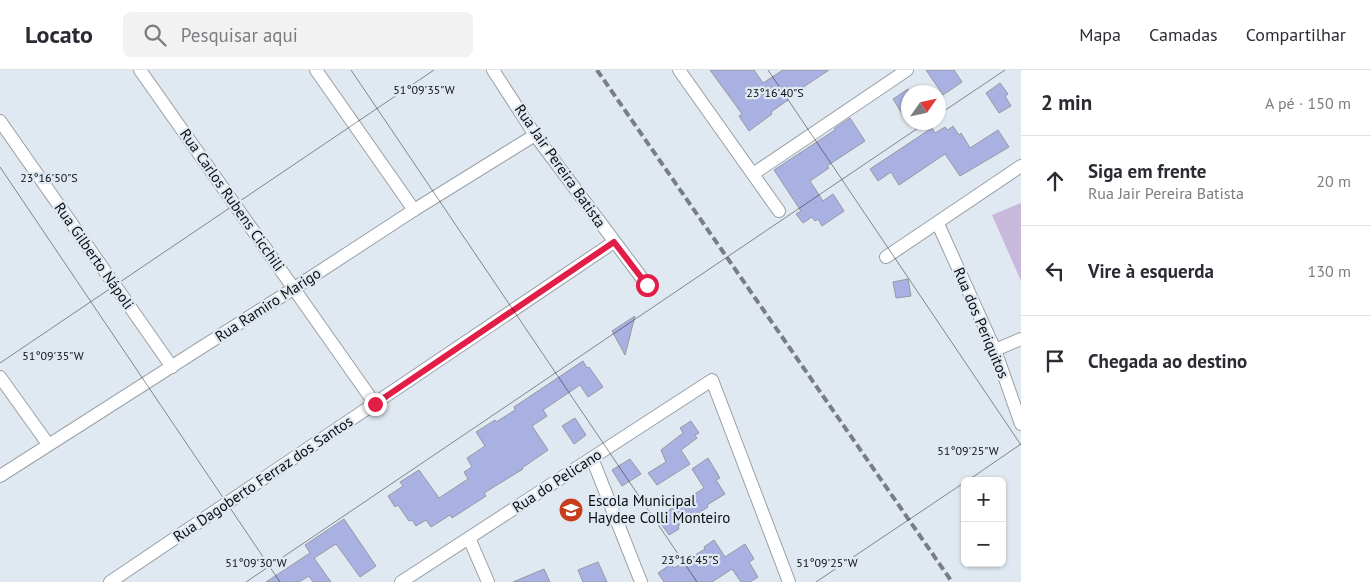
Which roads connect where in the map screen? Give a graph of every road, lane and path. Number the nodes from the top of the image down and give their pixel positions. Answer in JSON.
{"nodes":[{"id":1,"x":140,"y":70,"type":"edge"},
{"id":2,"x":316,"y":70,"type":"edge"},
{"id":3,"x":493,"y":70,"type":"edge"},
{"id":4,"x":679,"y":70,"type":"edge"},
{"id":5,"x":907,"y":70,"type":"edge"},
{"id":6,"x":0,"y":121,"type":"edge"},
{"id":7,"x":535,"y":135,"type":"junction"},
{"id":8,"x":1021,"y":166,"type":"edge"},
{"id":9,"x":753,"y":174,"type":"junction"},
{"id":10,"x":414,"y":210,"type":"junction"},
{"id":11,"x":779,"y":211,"type":"dead end"},
{"id":12,"x":938,"y":224,"type":"junction"},
{"id":13,"x":614,"y":242,"type":"junction"},
{"id":14,"x":886,"y":257,"type":"dead end"},
{"id":15,"x":647,"y":285,"type":"dead end"},
{"id":16,"x":293,"y":289,"type":"junction"},
{"id":17,"x":1021,"y":339,"type":"edge"},
{"id":18,"x":995,"y":350,"type":"junction"},
{"id":19,"x":172,"y":367,"type":"junction"},
{"id":20,"x":0,"y":377,"type":"edge"},
{"id":21,"x":375,"y":404,"type":"junction"},
{"id":22,"x":1021,"y":424,"type":"edge"},
{"id":23,"x":48,"y":444,"type":"junction"},
{"id":24,"x":592,"y":458,"type":"junction"},
{"id":25,"x":0,"y":476,"type":"edge"},
{"id":26,"x":469,"y":538,"type":"junction"},
{"id":27,"x":110,"y":582,"type":"edge"},
{"id":28,"x":401,"y":582,"type":"edge"},
{"id":29,"x":488,"y":582,"type":"edge"},
{"id":30,"x":641,"y":582,"type":"edge"},
{"id":31,"x":789,"y":582,"type":"edge"}],
"edges":[{"from":1,"to":16,"type":"street","name":"Rua Carlos Rubens Cicchili"},
{"from":2,"to":10,"type":"street"},
{"from":3,"to":7,"type":"street","name":"Rua Jair Pereira Batista"},
{"from":4,"to":9,"type":"street"},
{"from":5,"to":9,"type":"street"},
{"from":6,"to":19,"type":"street","name":"Rua Gilberto Nápoli"},
{"from":7,"to":10,"type":"street","name":"Rua Ramiro Marigo"},
{"from":7,"to":13,"type":"street","name":"Rua Jair Pereira Batista"},
{"from":8,"to":12,"type":"street"},
{"from":9,"to":11,"type":"street"},
{"from":10,"to":16,"type":"street","name":"Rua Ramiro Marigo"},
{"from":12,"to":14,"type":"street"},
{"from":12,"to":18,"type":"street","name":"Rua dos Periquitos"},
{"from":13,"to":15,"type":"street","name":"Rua Jair Pereira Batista"},
{"from":13,"to":21,"type":"street","name":"Rua Dagoberto Ferraz dos Santos"},
{"from":16,"to":19,"type":"street","name":"Rua Ramiro Marigo"},
{"from":16,"to":21,"type":"street","name":"Rua Carlos Rubens Cicchili"},
{"from":17,"to":18,"type":"street"},
{"from":18,"to":22,"type":"street","name":"Rua dos Periquitos"},
{"from":19,"to":23,"type":"street","name":"Rua Ramiro Marigo"},
{"from":20,"to":23,"type":"street"},
{"from":21,"to":27,"type":"street","name":"Rua Dagoberto Ferraz dos Santos"},
{"from":23,"to":25,"type":"street","name":"Rua Ramiro Marigo"},
{"from":24,"to":26,"type":"street","name":"Rua do Pelicano"},
{"from":24,"to":30,"type":"street"},
{"from":24,"to":31,"type":"street","name":"Rua do Pelicano"},
{"from":26,"to":28,"type":"street","name":"Rua do Pelicano"},
{"from":26,"to":29,"type":"street"}]}
